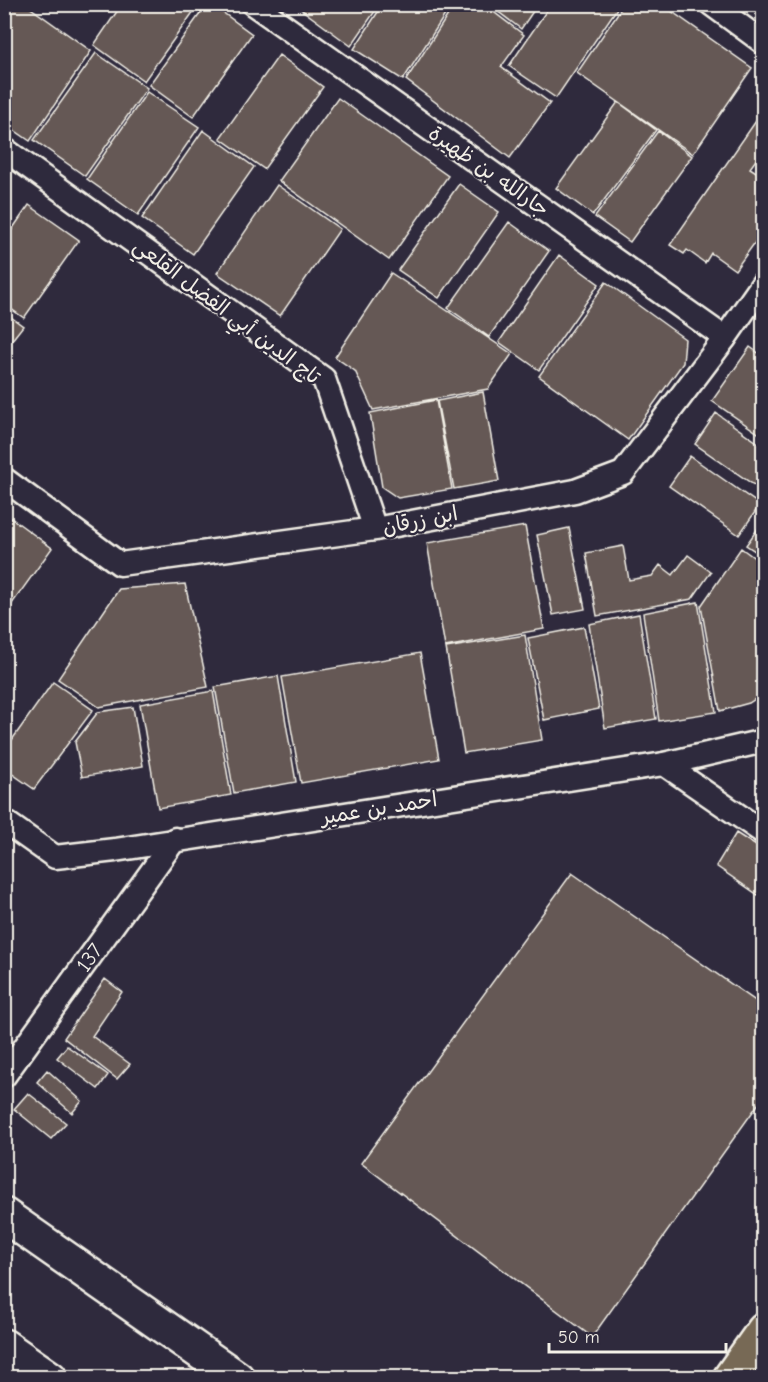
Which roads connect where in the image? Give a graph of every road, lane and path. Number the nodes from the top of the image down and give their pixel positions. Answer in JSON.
{"nodes":[{"id":1,"x":253,"y":4,"type":"edge"},
{"id":2,"x":711,"y":4,"type":"edge"},
{"id":3,"x":764,"y":43,"type":"edge"},
{"id":4,"x":4,"y":149,"type":"edge"},
{"id":5,"x":764,"y":282,"type":"edge"},
{"id":6,"x":724,"y":338,"type":"junction"},
{"id":7,"x":4,"y":479,"type":"edge"},
{"id":8,"x":375,"y":529,"type":"junction"},
{"id":9,"x":764,"y":741,"type":"edge"},
{"id":10,"x":664,"y":764,"type":"junction"},
{"id":11,"x":4,"y":821,"type":"edge"},
{"id":12,"x":764,"y":833,"type":"edge"},
{"id":13,"x":175,"y":839,"type":"junction"},
{"id":14,"x":4,"y":1076,"type":"edge"},
{"id":15,"x":4,"y":1215,"type":"edge"},
{"id":16,"x":764,"y":1330,"type":"edge"},
{"id":17,"x":4,"y":1346,"type":"edge"},
{"id":18,"x":50,"y":1377,"type":"edge"},
{"id":19,"x":237,"y":1377,"type":"edge"},
{"id":20,"x":730,"y":1377,"type":"edge"}],
"edges":[{"from":1,"to":6,"type":"street","name":"جارالله بن ظهيرة"},
{"from":2,"to":3,"type":"street"},
{"from":4,"to":8,"type":"street","name":"تاج الدين أبي الفضل القلعي"},
{"from":5,"to":6,"type":"street","name":"ابن زرقان"},
{"from":6,"to":8,"type":"street","name":"ابن زرقان"},
{"from":7,"to":8,"type":"street","name":"ابن زرقان"},
{"from":9,"to":10,"type":"street","name":"احمد بن عمير"},
{"from":10,"to":12,"type":"street"},
{"from":10,"to":13,"type":"street","name":"احمد بن عمير"},
{"from":11,"to":13,"type":"street","name":"احمد بن عمير"},
{"from":13,"to":14,"type":"street","name":"137"},
{"from":15,"to":19,"type":"main road"},
{"from":16,"to":20,"type":"main road"},
{"from":17,"to":18,"type":"main road"}]}
